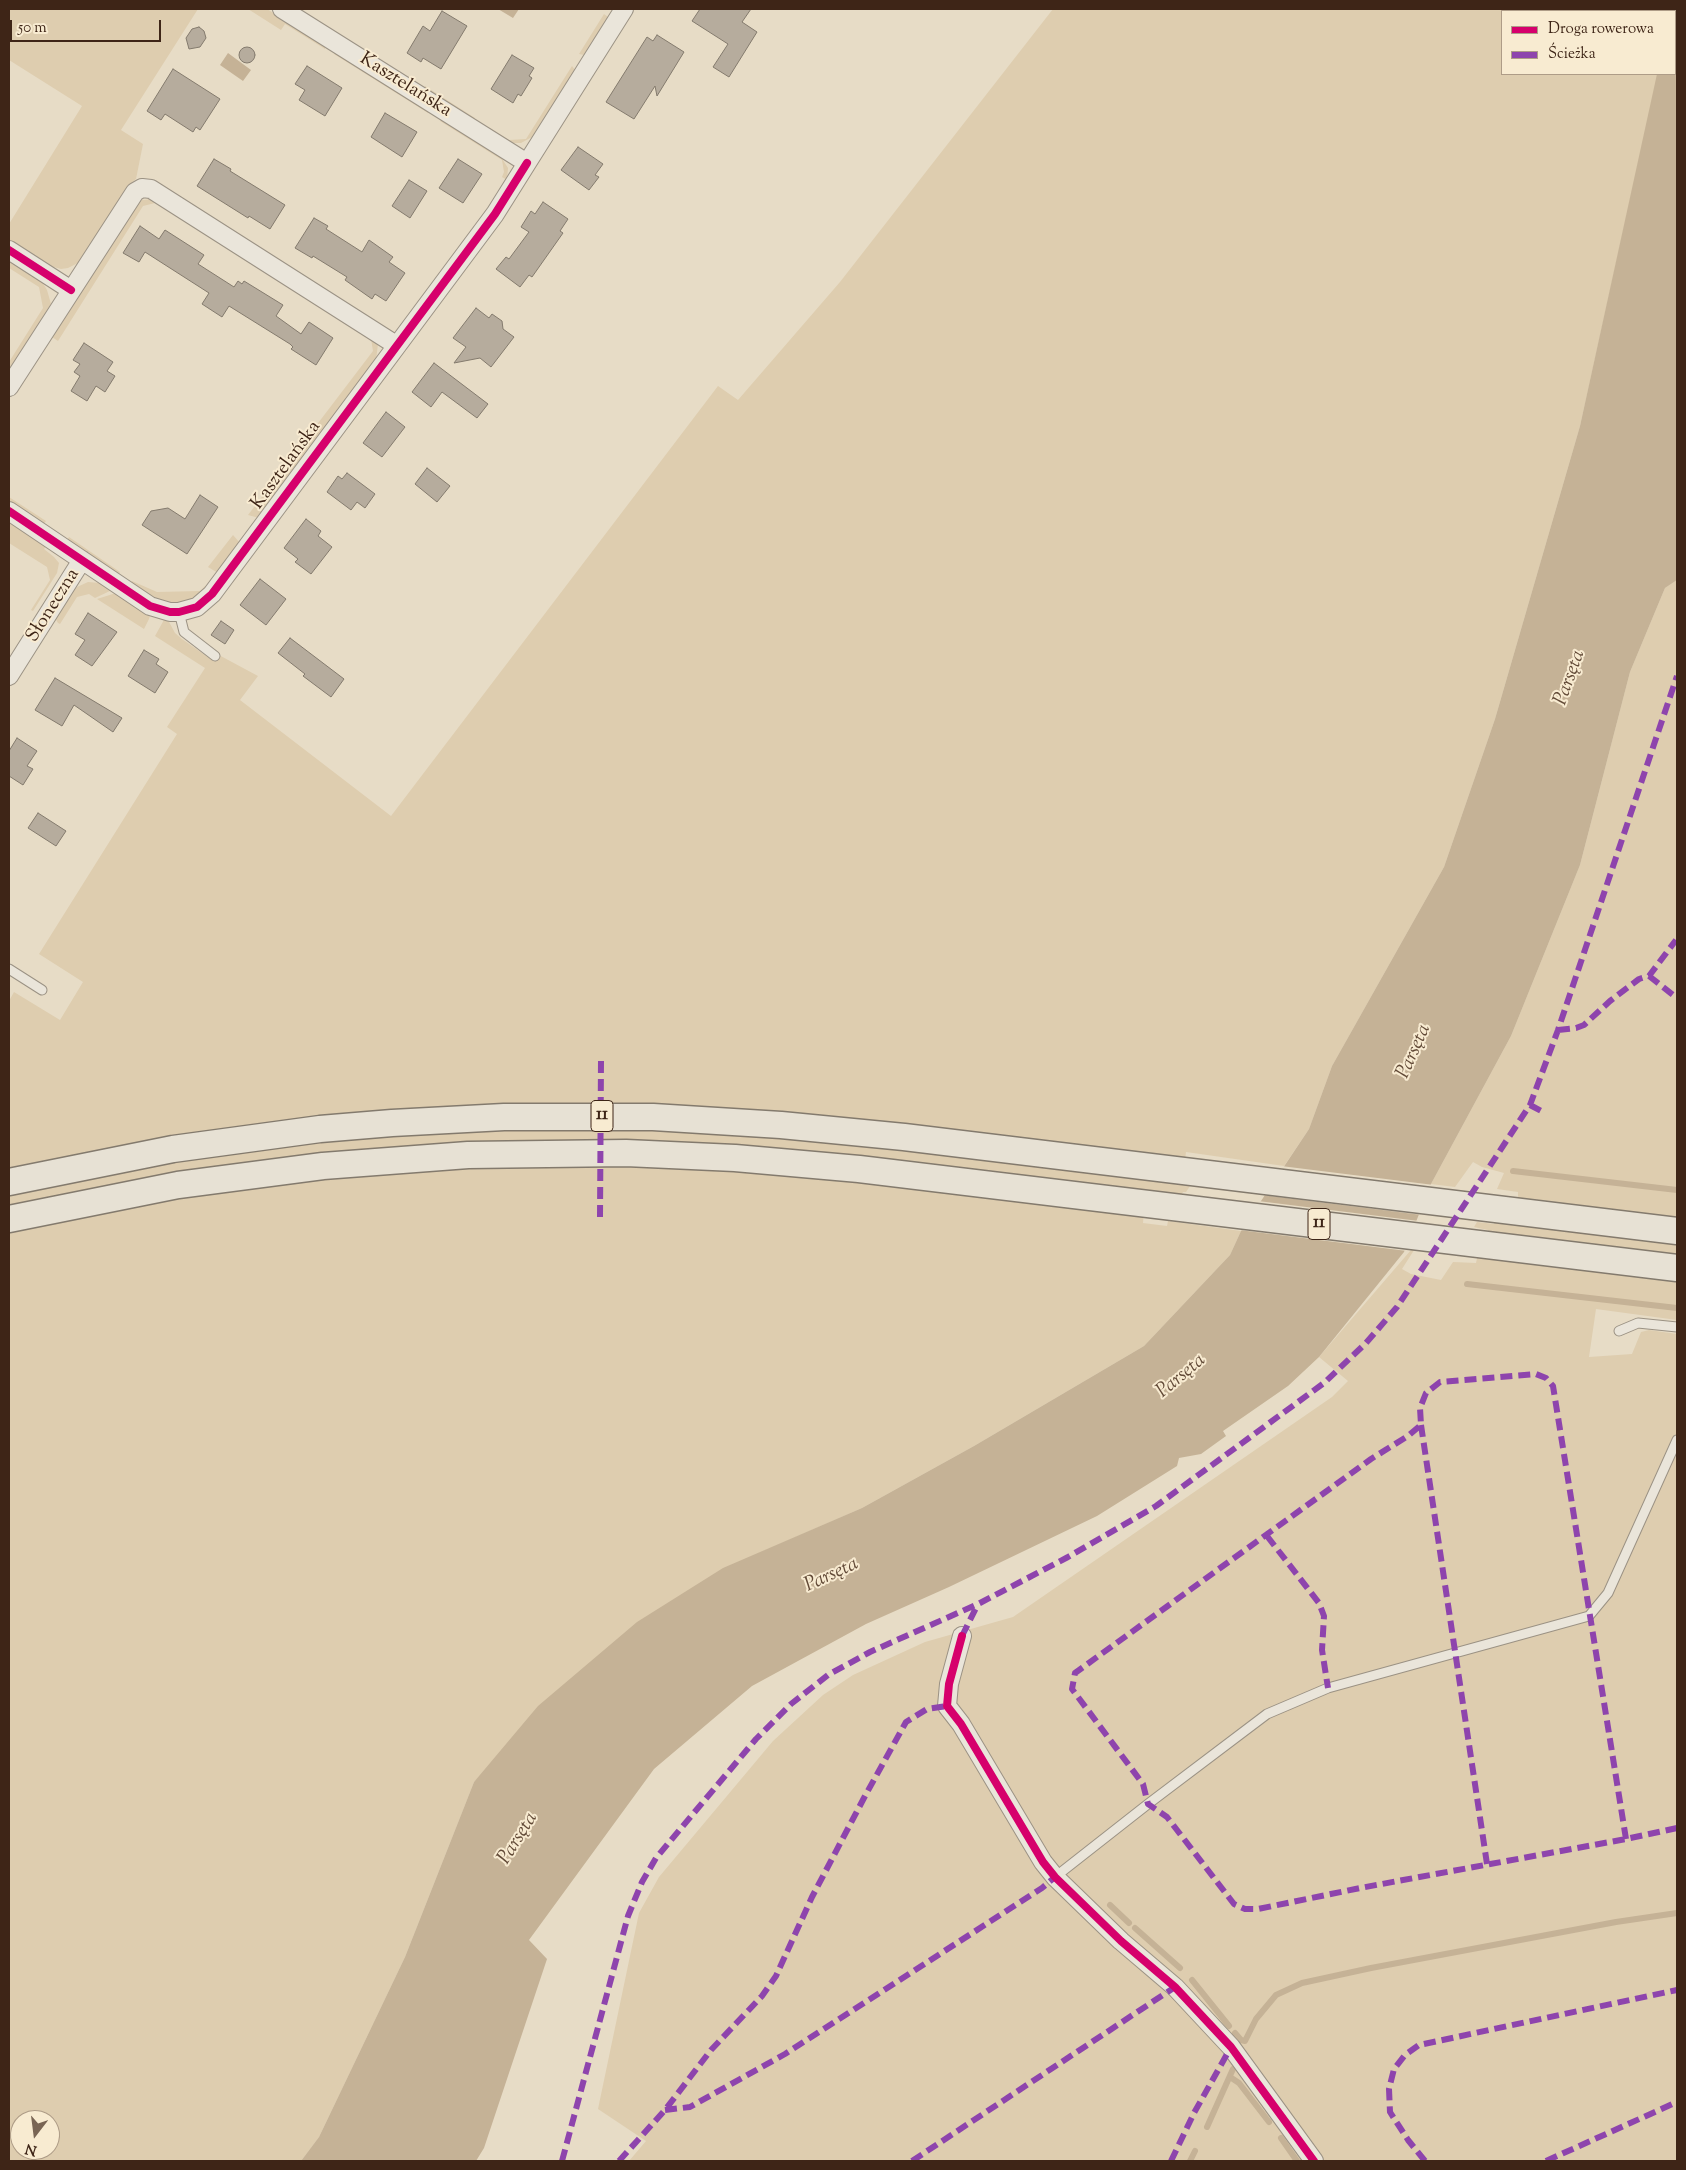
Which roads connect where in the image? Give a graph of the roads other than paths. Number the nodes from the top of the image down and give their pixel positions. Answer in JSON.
{"nodes":[{"id":1,"x":282,"y":9,"type":"edge"},
{"id":2,"x":624,"y":9,"type":"edge"},
{"id":3,"x":527,"y":163,"type":"junction"},
{"id":4,"x":9,"y":250,"type":"edge"},
{"id":5,"x":71,"y":290,"type":"junction"},
{"id":6,"x":396,"y":345,"type":"junction"},
{"id":7,"x":9,"y":387,"type":"edge"},
{"id":8,"x":9,"y":511,"type":"edge"},
{"id":9,"x":82,"y":560,"type":"junction"},
{"id":10,"x":180,"y":612,"type":"junction"},
{"id":11,"x":215,"y":656,"type":"dead end"},
{"id":12,"x":9,"y":676,"type":"edge"},
{"id":13,"x":9,"y":969,"type":"edge"},
{"id":14,"x":42,"y":990,"type":"dead end"},
{"id":15,"x":9,"y":1182,"type":"edge"},
{"id":16,"x":9,"y":1219,"type":"edge"},
{"id":17,"x":1677,"y":1231,"type":"edge"},
{"id":18,"x":1677,"y":1268,"type":"edge"},
{"id":19,"x":1677,"y":1327,"type":"edge"},
{"id":20,"x":1619,"y":1331,"type":"dead end"},
{"id":21,"x":1677,"y":1440,"type":"edge"},
{"id":22,"x":962,"y":1636,"type":"dead end"},
{"id":23,"x":1055,"y":1878,"type":"junction"},
{"id":24,"x":1314,"y":2161,"type":"edge"}],
"edges":[{"from":1,"to":3,"type":"street","name":"Kasztelańska"},
{"from":2,"to":3,"type":"street","name":"Kasztelańska"},
{"from":3,"to":6,"type":"street","name":"Kasztelańska"},
{"from":4,"to":5,"type":"street"},
{"from":5,"to":6,"type":"street"},
{"from":5,"to":7,"type":"street"},
{"from":6,"to":10,"type":"street","name":"Kasztelańska"},
{"from":8,"to":9,"type":"street"},
{"from":9,"to":10,"type":"street"},
{"from":9,"to":12,"type":"street","name":"Słoneczna"},
{"from":10,"to":11,"type":"lane"},
{"from":13,"to":14,"type":"lane"},
{"from":15,"to":17,"type":"main road","number":"11"},
{"from":16,"to":18,"type":"main road","number":"11"},
{"from":19,"to":20,"type":"lane"},
{"from":21,"to":23,"type":"lane"},
{"from":22,"to":23,"type":"street"},
{"from":23,"to":24,"type":"street"}]}
